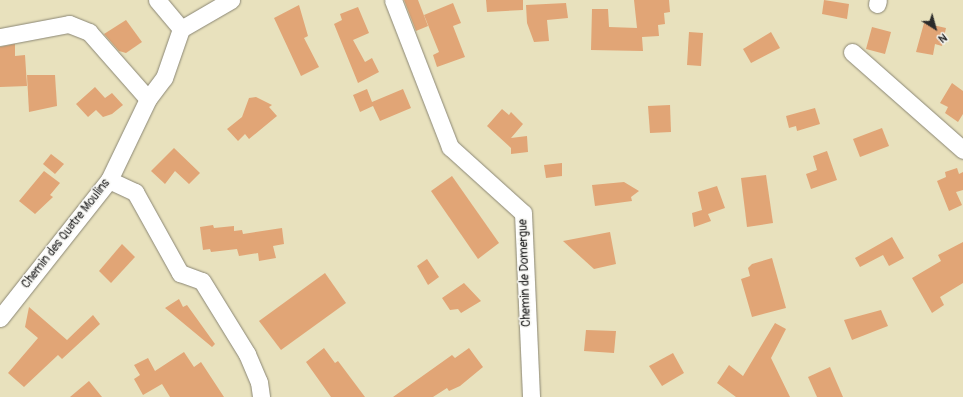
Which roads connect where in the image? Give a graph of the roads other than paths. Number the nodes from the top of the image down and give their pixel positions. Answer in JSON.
{"nodes":[{"id":1,"x":157,"y":0,"type":"edge"},
{"id":2,"x":231,"y":0,"type":"edge"},
{"id":3,"x":393,"y":0,"type":"edge"},
{"id":4,"x":181,"y":29,"type":"junction"},
{"id":5,"x":0,"y":37,"type":"edge"},
{"id":6,"x":852,"y":52,"type":"dead end"},
{"id":7,"x":148,"y":99,"type":"junction"},
{"id":8,"x":963,"y":150,"type":"edge"},
{"id":9,"x":109,"y":180,"type":"junction"},
{"id":10,"x":0,"y":318,"type":"edge"},
{"id":11,"x":260,"y":389,"type":"edge"},
{"id":12,"x":531,"y":397,"type":"edge"}],
"edges":[{"from":1,"to":4,"type":"street"},
{"from":2,"to":4,"type":"street"},
{"from":3,"to":12,"type":"street","name":"Chemin de Domergue"},
{"from":4,"to":7,"type":"street","name":"Chemin des Quatre Moulins"},
{"from":5,"to":7,"type":"street"},
{"from":6,"to":8,"type":"street"},
{"from":7,"to":9,"type":"street","name":"Chemin des Quatre Moulins"},
{"from":9,"to":10,"type":"street","name":"Chemin des Quatre Moulins"},
{"from":9,"to":11,"type":"street"}]}
